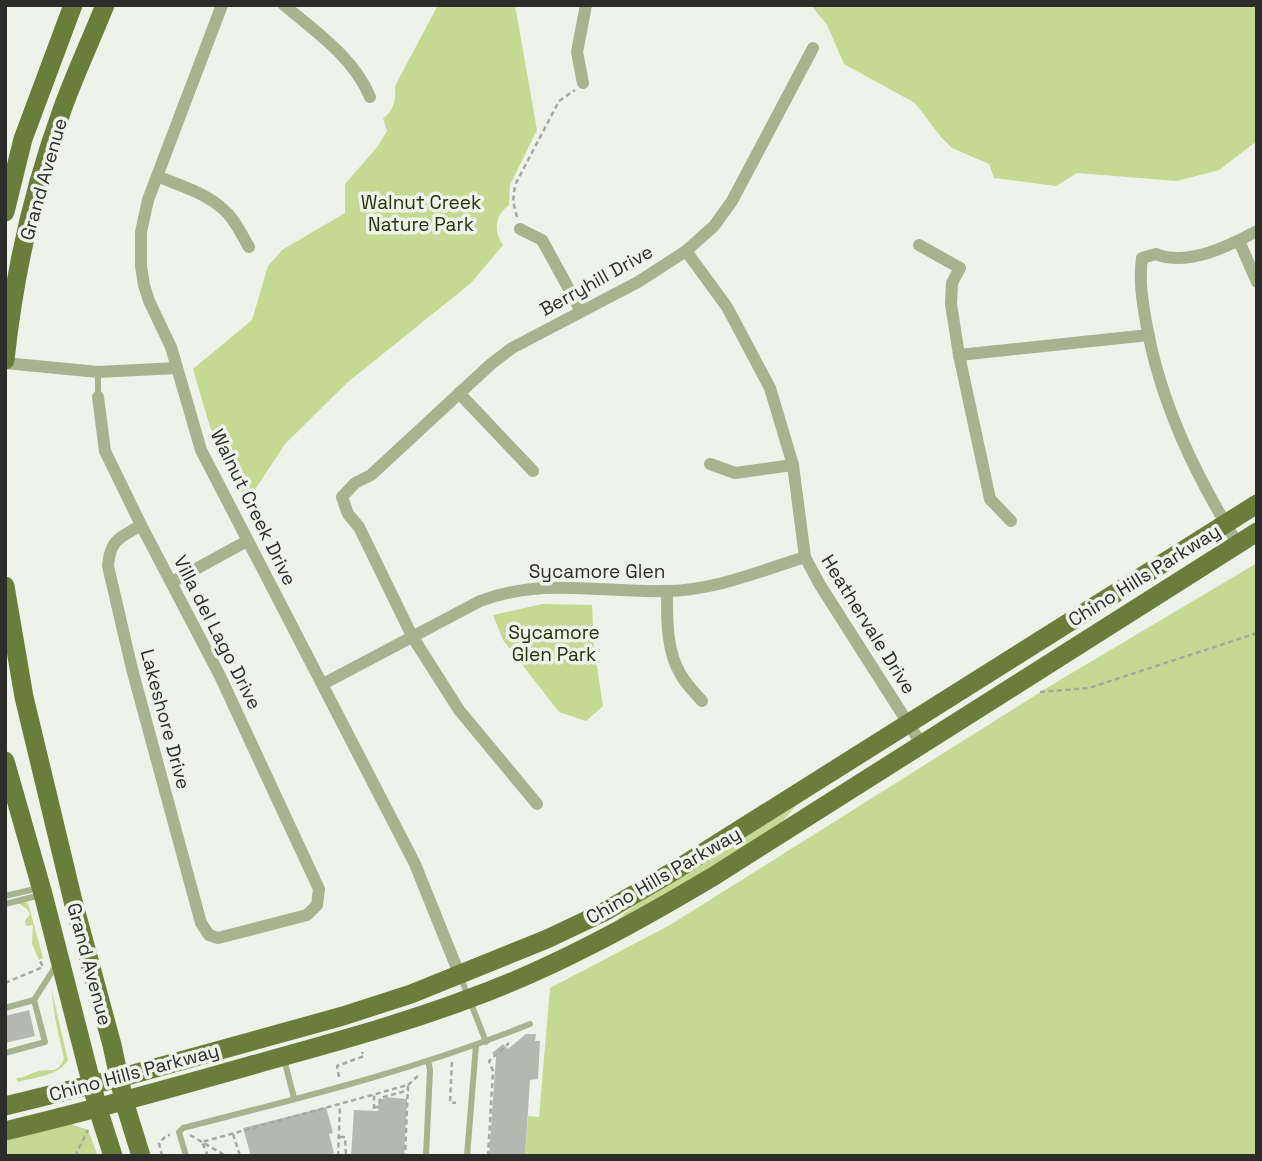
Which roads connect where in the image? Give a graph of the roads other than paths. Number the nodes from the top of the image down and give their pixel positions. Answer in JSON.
{"nodes":[{"id":1,"x":73,"y":5,"type":"edge"},
{"id":2,"x":105,"y":5,"type":"edge"},
{"id":3,"x":222,"y":5,"type":"edge"},
{"id":4,"x":284,"y":5,"type":"edge"},
{"id":5,"x":586,"y":5,"type":"edge"},
{"id":6,"x":813,"y":48,"type":"dead end"},
{"id":7,"x":583,"y":83,"type":"road end"},
{"id":8,"x":370,"y":97,"type":"dead end"},
{"id":9,"x":157,"y":176,"type":"junction"},
{"id":10,"x":5,"y":212,"type":"edge"},
{"id":11,"x":520,"y":229,"type":"road end"},
{"id":12,"x":1257,"y":231,"type":"edge"},
{"id":13,"x":1239,"y":241,"type":"junction"},
{"id":14,"x":919,"y":245,"type":"dead end"},
{"id":15,"x":249,"y":247,"type":"dead end"},
{"id":16,"x":686,"y":251,"type":"junction"},
{"id":17,"x":1257,"y":282,"type":"edge"},
{"id":18,"x":582,"y":311,"type":"junction"},
{"id":19,"x":1149,"y":335,"type":"junction"},
{"id":20,"x":959,"y":355,"type":"junction"},
{"id":21,"x":5,"y":362,"type":"edge"},
{"id":22,"x":177,"y":368,"type":"junction"},
{"id":23,"x":98,"y":372,"type":"junction"},
{"id":24,"x":460,"y":393,"type":"junction"},
{"id":25,"x":98,"y":397,"type":"joint"},
{"id":26,"x":710,"y":464,"type":"dead end"},
{"id":27,"x":793,"y":465,"type":"junction"},
{"id":28,"x":533,"y":471,"type":"dead end"},
{"id":29,"x":1257,"y":505,"type":"edge"},
{"id":30,"x":1011,"y":521,"type":"dead end"},
{"id":31,"x":1225,"y":523,"type":"junction"},
{"id":32,"x":141,"y":526,"type":"junction"},
{"id":33,"x":1257,"y":532,"type":"edge"},
{"id":34,"x":247,"y":541,"type":"junction"},
{"id":35,"x":1238,"y":544,"type":"junction"},
{"id":36,"x":805,"y":557,"type":"junction"},
{"id":37,"x":172,"y":582,"type":"junction"},
{"id":38,"x":5,"y":586,"type":"edge"},
{"id":39,"x":667,"y":592,"type":"junction"},
{"id":40,"x":412,"y":636,"type":"junction"},
{"id":41,"x":323,"y":684,"type":"junction"},
{"id":42,"x":702,"y":701,"type":"dead end"},
{"id":43,"x":909,"y":724,"type":"junction"},
{"id":44,"x":922,"y":745,"type":"junction"},
{"id":45,"x":5,"y":761,"type":"edge"},
{"id":46,"x":43,"y":777,"type":"junction"},
{"id":47,"x":9,"y":787,"type":"edge"},
{"id":48,"x":537,"y":804,"type":"dead end"},
{"id":49,"x":42,"y":891,"type":"junction"},
{"id":50,"x":5,"y":896,"type":"edge"},
{"id":51,"x":5,"y":904,"type":"edge"},
{"id":52,"x":317,"y":905,"type":"joint"},
{"id":53,"x":52,"y":960,"type":"junction"},
{"id":54,"x":458,"y":971,"type":"junction"},
{"id":55,"x":469,"y":999,"type":"junction"},
{"id":56,"x":33,"y":1000,"type":"junction"},
{"id":57,"x":5,"y":1008,"type":"edge"},
{"id":58,"x":530,"y":1024,"type":"dead end"},
{"id":59,"x":486,"y":1042,"type":"junction"},
{"id":60,"x":475,"y":1045,"type":"junction"},
{"id":61,"x":5,"y":1053,"type":"edge"},
{"id":62,"x":284,"y":1057,"type":"junction"},
{"id":63,"x":428,"y":1060,"type":"junction"},
{"id":64,"x":119,"y":1078,"type":"junction"},
{"id":65,"x":92,"y":1085,"type":"junction"},
{"id":66,"x":294,"y":1098,"type":"junction"},
{"id":67,"x":124,"y":1101,"type":"junction"},
{"id":68,"x":5,"y":1106,"type":"edge"},
{"id":69,"x":98,"y":1109,"type":"junction"},
{"id":70,"x":5,"y":1131,"type":"edge"},
{"id":71,"x":113,"y":1156,"type":"edge"},
{"id":72,"x":141,"y":1156,"type":"edge"},
{"id":73,"x":186,"y":1156,"type":"edge"},
{"id":74,"x":426,"y":1156,"type":"edge"},
{"id":75,"x":467,"y":1156,"type":"edge"}],
"edges":[{"from":1,"to":10,"type":"main road","name":"Grand Avenue"},
{"from":2,"to":21,"type":"main road","name":"Grand Avenue"},
{"from":3,"to":9,"type":"street","name":"Walnut Creek Drive"},
{"from":4,"to":8,"type":"street"},
{"from":5,"to":7,"type":"street"},
{"from":6,"to":16,"type":"street","name":"Berryhill Drive"},
{"from":9,"to":15,"type":"street"},
{"from":9,"to":22,"type":"street","name":"Walnut Creek Drive"},
{"from":11,"to":18,"type":"street"},
{"from":12,"to":13,"type":"street"},
{"from":13,"to":17,"type":"street"},
{"from":13,"to":19,"type":"street"},
{"from":14,"to":20,"type":"street"},
{"from":16,"to":18,"type":"street","name":"Berryhill Drive"},
{"from":16,"to":27,"type":"street","name":"Heathervale Drive"},
{"from":18,"to":24,"type":"street","name":"Berryhill Drive"},
{"from":19,"to":20,"type":"street"},
{"from":19,"to":31,"type":"street"},
{"from":20,"to":30,"type":"street"},
{"from":21,"to":23,"type":"street"},
{"from":22,"to":23,"type":"street"},
{"from":22,"to":34,"type":"street","name":"Walnut Creek Drive"},
{"from":23,"to":25,"type":"lane","name":"Villa del Lago Drive"},
{"from":24,"to":28,"type":"street"},
{"from":24,"to":40,"type":"street","name":"Berryhill Drive"},
{"from":25,"to":32,"type":"street","name":"Villa del Lago Drive"},
{"from":26,"to":27,"type":"street"},
{"from":27,"to":36,"type":"street","name":"Heathervale Drive"},
{"from":29,"to":31,"type":"main road","name":"Chino Hills Parkway"},
{"from":31,"to":35,"type":"street"},
{"from":31,"to":43,"type":"main road","name":"Chino Hills Parkway"},
{"from":32,"to":37,"type":"street","name":"Villa del Lago Drive"},
{"from":32,"to":52,"type":"street","name":"Lakeshore Drive"},
{"from":33,"to":35,"type":"main road","name":"Chino Hills Parkway"},
{"from":34,"to":37,"type":"street"},
{"from":34,"to":41,"type":"street","name":"Walnut Creek Drive"},
{"from":35,"to":44,"type":"main road","name":"Chino Hills Parkway"},
{"from":36,"to":39,"type":"street","name":"Sycamore Glen"},
{"from":36,"to":43,"type":"street","name":"Heathervale Drive"},
{"from":37,"to":52,"type":"street","name":"Villa del Lago Drive"},
{"from":38,"to":46,"type":"main road","name":"Grand Avenue"},
{"from":39,"to":40,"type":"street","name":"Sycamore Glen"},
{"from":39,"to":42,"type":"street"},
{"from":40,"to":41,"type":"street","name":"Sycamore Glen"},
{"from":40,"to":48,"type":"street"},
{"from":41,"to":54,"type":"street","name":"Walnut Creek Drive"},
{"from":43,"to":44,"type":"street","name":"Heathervale Drive"},
{"from":43,"to":54,"type":"main road","name":"Chino Hills Parkway"},
{"from":44,"to":55,"type":"main road","name":"Chino Hills Parkway"},
{"from":45,"to":47,"type":"main road","name":"Grand Avenue"},
{"from":46,"to":47,"type":"main road"},
{"from":46,"to":64,"type":"main road","name":"Grand Avenue"},
{"from":47,"to":49,"type":"main road","name":"Grand Avenue"},
{"from":49,"to":50,"type":"lane"},
{"from":49,"to":51,"type":"lane"},
{"from":49,"to":53,"type":"main road","name":"Grand Avenue"},
{"from":53,"to":56,"type":"lane"},
{"from":53,"to":65,"type":"main road","name":"Grand Avenue"},
{"from":54,"to":55,"type":"lane","name":"Walnut Creek Drive"},
{"from":54,"to":64,"type":"main road","name":"Chino Hills Parkway"},
{"from":55,"to":59,"type":"lane","name":"Walnut Creek Drive"},
{"from":55,"to":62,"type":"main road","name":"Chino Hills Parkway"},
{"from":56,"to":57,"type":"lane"},
{"from":56,"to":61,"type":"lane"},
{"from":58,"to":59,"type":"lane"},
{"from":59,"to":60,"type":"lane"},
{"from":60,"to":63,"type":"lane"},
{"from":60,"to":75,"type":"lane"},
{"from":62,"to":66,"type":"lane"},
{"from":62,"to":67,"type":"main road","name":"Chino Hills Parkway"},
{"from":63,"to":66,"type":"lane"},
{"from":63,"to":74,"type":"lane"},
{"from":64,"to":65,"type":"main road","name":"Chino Hills Parkway"},
{"from":64,"to":67,"type":"main road","name":"Grand Avenue"},
{"from":65,"to":68,"type":"main road","name":"Chino Hills Parkway"},
{"from":65,"to":69,"type":"main road","name":"Grand Avenue"},
{"from":66,"to":73,"type":"lane"},
{"from":67,"to":69,"type":"main road","name":"Chino Hills Parkway"},
{"from":67,"to":72,"type":"main road","name":"Grand Avenue"},
{"from":69,"to":70,"type":"main road","name":"Chino Hills Parkway"},
{"from":69,"to":71,"type":"main road","name":"Grand Avenue"}]}
